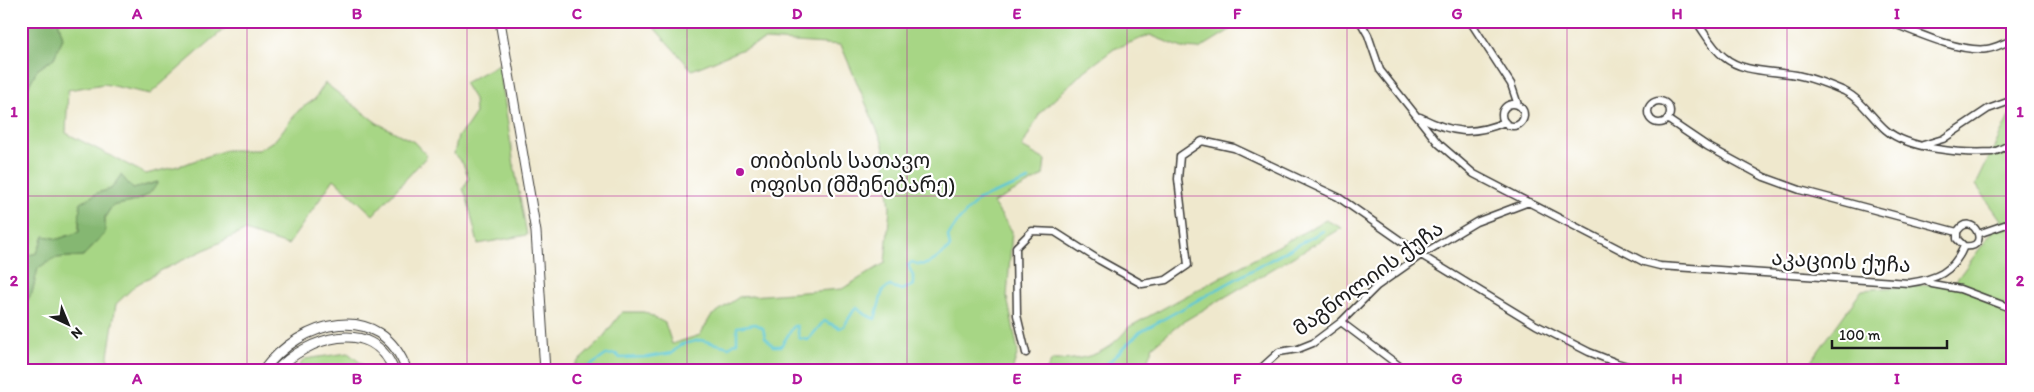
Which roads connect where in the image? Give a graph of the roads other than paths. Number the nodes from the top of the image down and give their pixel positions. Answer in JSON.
{"nodes":[{"id":1,"x":500,"y":21,"type":"edge"},
{"id":2,"x":1360,"y":21,"type":"edge"},
{"id":3,"x":1470,"y":21,"type":"edge"},
{"id":4,"x":1696,"y":21,"type":"edge"},
{"id":5,"x":1887,"y":21,"type":"edge"},
{"id":6,"x":2013,"y":40,"type":"edge"},
{"id":7,"x":2013,"y":100,"type":"edge"},
{"id":8,"x":1518,"y":105,"type":"junction"},
{"id":9,"x":1417,"y":115,"type":"junction"},
{"id":10,"x":1667,"y":119,"type":"dead end"},
{"id":11,"x":1505,"y":122,"type":"junction"},
{"id":12,"x":2013,"y":143,"type":"edge"},
{"id":13,"x":1922,"y":145,"type":"junction"},
{"id":14,"x":1528,"y":202,"type":"junction"},
{"id":15,"x":2013,"y":222,"type":"edge"},
{"id":16,"x":1957,"y":232,"type":"junction"},
{"id":17,"x":1978,"y":234,"type":"junction"},
{"id":18,"x":1964,"y":246,"type":"junction"},
{"id":19,"x":1421,"y":255,"type":"junction"},
{"id":20,"x":1926,"y":280,"type":"junction"},
{"id":21,"x":2013,"y":308,"type":"edge"},
{"id":22,"x":1340,"y":322,"type":"junction"},
{"id":23,"x":1026,"y":353,"type":"dead end"},
{"id":24,"x":264,"y":371,"type":"edge"},
{"id":25,"x":276,"y":371,"type":"edge"},
{"id":26,"x":394,"y":371,"type":"edge"},
{"id":27,"x":407,"y":371,"type":"edge"},
{"id":28,"x":545,"y":371,"type":"edge"},
{"id":29,"x":1258,"y":371,"type":"edge"},
{"id":30,"x":1406,"y":371,"type":"edge"},
{"id":31,"x":1646,"y":371,"type":"edge"}],
"edges":[{"from":1,"to":28,"type":"main road"},
{"from":2,"to":9,"type":"street","name":"აკაციის ქუჩა"},
{"from":3,"to":8,"type":"street"},
{"from":4,"to":13,"type":"street"},
{"from":5,"to":6,"type":"street"},
{"from":7,"to":13,"type":"street"},
{"from":8,"to":11,"type":"street"},
{"from":8,"to":11,"type":"street"},
{"from":9,"to":11,"type":"street"},
{"from":9,"to":14,"type":"street","name":"აკაციის ქუჩა"},
{"from":10,"to":16,"type":"street","name":"აკაციის ქუჩა"},
{"from":12,"to":13,"type":"street"},
{"from":14,"to":19,"type":"street","name":"მაგნოლიის ქუჩა"},
{"from":14,"to":20,"type":"street","name":"აკაციის ქუჩა"},
{"from":15,"to":17,"type":"street"},
{"from":16,"to":17,"type":"street"},
{"from":16,"to":18,"type":"street"},
{"from":17,"to":18,"type":"street"},
{"from":18,"to":20,"type":"street","name":"აკაციის ქუჩა"},
{"from":19,"to":22,"type":"street","name":"მაგნოლიის ქუჩა"},
{"from":19,"to":23,"type":"street"},
{"from":19,"to":31,"type":"street"},
{"from":20,"to":21,"type":"street"},
{"from":22,"to":29,"type":"street","name":"მაგნოლიის ქუჩა"},
{"from":22,"to":30,"type":"street"},
{"from":24,"to":27,"type":"main road"},
{"from":25,"to":26,"type":"main road"}]}
